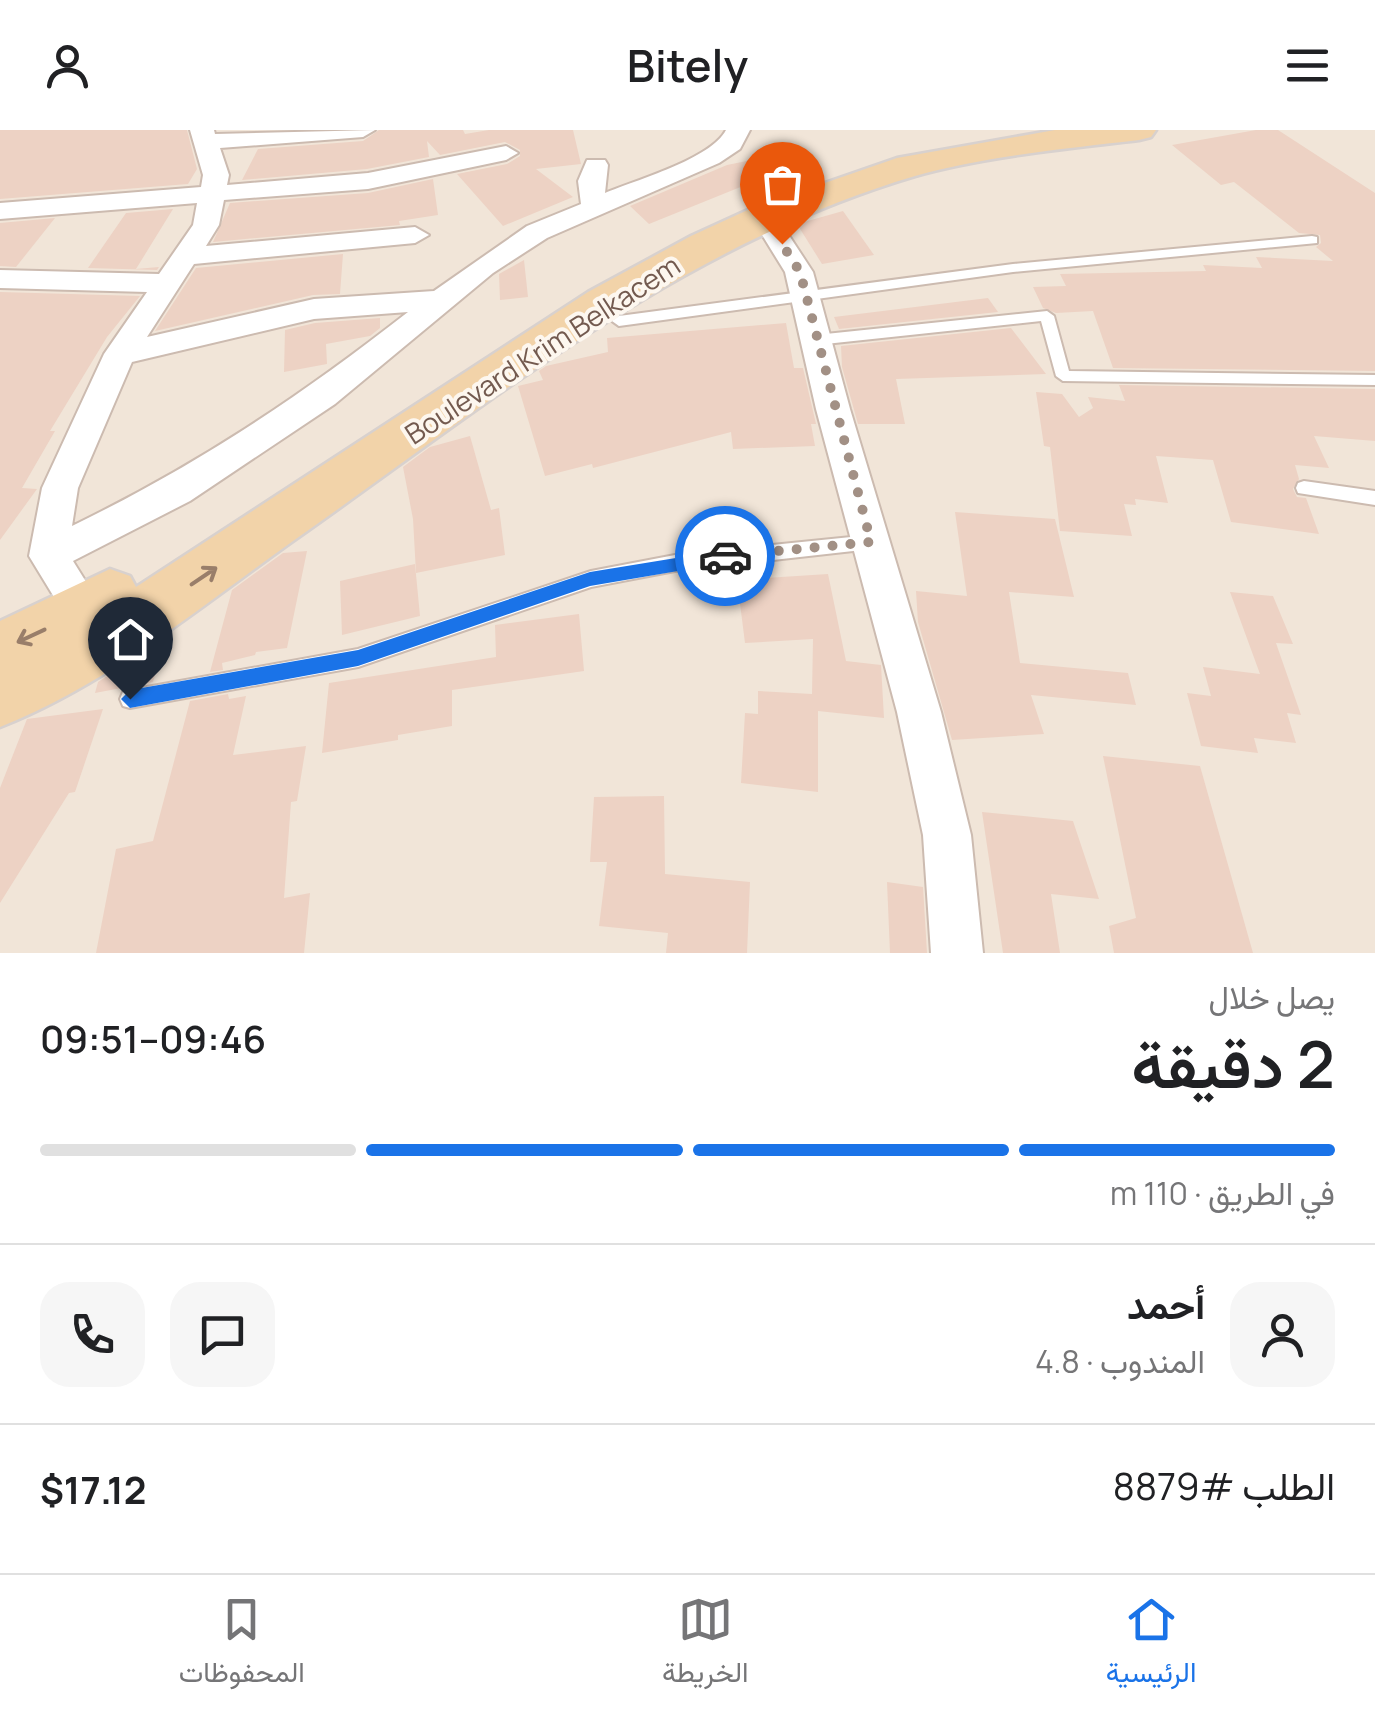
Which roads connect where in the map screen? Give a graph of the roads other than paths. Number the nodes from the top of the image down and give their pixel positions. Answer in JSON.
{"nodes":[{"id":1,"x":363,"y":130,"type":"edge"},
{"id":2,"x":738,"y":130,"type":"edge"},
{"id":3,"x":1011,"y":130,"type":"edge"},
{"id":4,"x":1139,"y":130,"type":"edge"},
{"id":5,"x":1091,"y":134,"type":"edge"},
{"id":6,"x":203,"y":136,"type":"edge"},
{"id":7,"x":506,"y":153,"type":"dead end"},
{"id":8,"x":596,"y":164,"type":"dead end"},
{"id":9,"x":212,"y":196,"type":"junction"},
{"id":10,"x":594,"y":206,"type":"junction"},
{"id":11,"x":0,"y":211,"type":"edge"},
{"id":12,"x":764,"y":217,"type":"junction"},
{"id":13,"x":415,"y":235,"type":"dead end"},
{"id":14,"x":1312,"y":240,"type":"dead end"},
{"id":15,"x":178,"y":269,"type":"junction"},
{"id":16,"x":0,"y":279,"type":"edge"},
{"id":17,"x":806,"y":295,"type":"junction"},
{"id":18,"x":443,"y":300,"type":"junction"},
{"id":19,"x":619,"y":321,"type":"dead end"},
{"id":20,"x":816,"y":340,"type":"junction"},
{"id":21,"x":120,"y":354,"type":"junction"},
{"id":22,"x":1375,"y":380,"type":"edge"},
{"id":23,"x":1304,"y":488,"type":"dead end"},
{"id":24,"x":1375,"y":498,"type":"edge"},
{"id":25,"x":871,"y":542,"type":"junction"},
{"id":26,"x":48,"y":556,"type":"junction"},
{"id":27,"x":93,"y":626,"type":"junction"},
{"id":28,"x":0,"y":650,"type":"edge"},
{"id":29,"x":0,"y":697,"type":"edge"},
{"id":30,"x":130,"y":699,"type":"dead end"},
{"id":31,"x":958,"y":953,"type":"edge"}],
"edges":[{"from":1,"to":6,"type":"street"},
{"from":2,"to":10,"type":"street"},
{"from":3,"to":27,"type":"main road","name":"Boulevard Krim Belkacem"},
{"from":4,"to":5,"type":"main road","name":"Boulevard Krim Belkacem"},
{"from":5,"to":12,"type":"main road","name":"Boulevard Krim Belkacem"},
{"from":6,"to":9,"type":"street"},
{"from":7,"to":9,"type":"street"},
{"from":8,"to":10,"type":"street"},
{"from":9,"to":11,"type":"street"},
{"from":9,"to":15,"type":"street"},
{"from":10,"to":18,"type":"street"},
{"from":12,"to":17,"type":"street"},
{"from":27,"to":12,"type":"main road","name":"Boulevard Krim Belkacem","one_way":true},
{"from":13,"to":15,"type":"street"},
{"from":14,"to":17,"type":"lane"},
{"from":15,"to":16,"type":"street"},
{"from":15,"to":21,"type":"street"},
{"from":17,"to":19,"type":"lane"},
{"from":17,"to":20,"type":"street"},
{"from":18,"to":21,"type":"street"},
{"from":18,"to":26,"type":"street"},
{"from":20,"to":22,"type":"lane"},
{"from":20,"to":25,"type":"street"},
{"from":21,"to":26,"type":"street"},
{"from":23,"to":24,"type":"lane"},
{"from":25,"to":30,"type":"lane"},
{"from":25,"to":31,"type":"street"},
{"from":26,"to":27,"type":"street"},
{"from":27,"to":28,"type":"main road","name":"Boulevard Krim Belkacem","one_way":true},
{"from":27,"to":29,"type":"main road","name":"Boulevard Krim Belkacem"}]}
